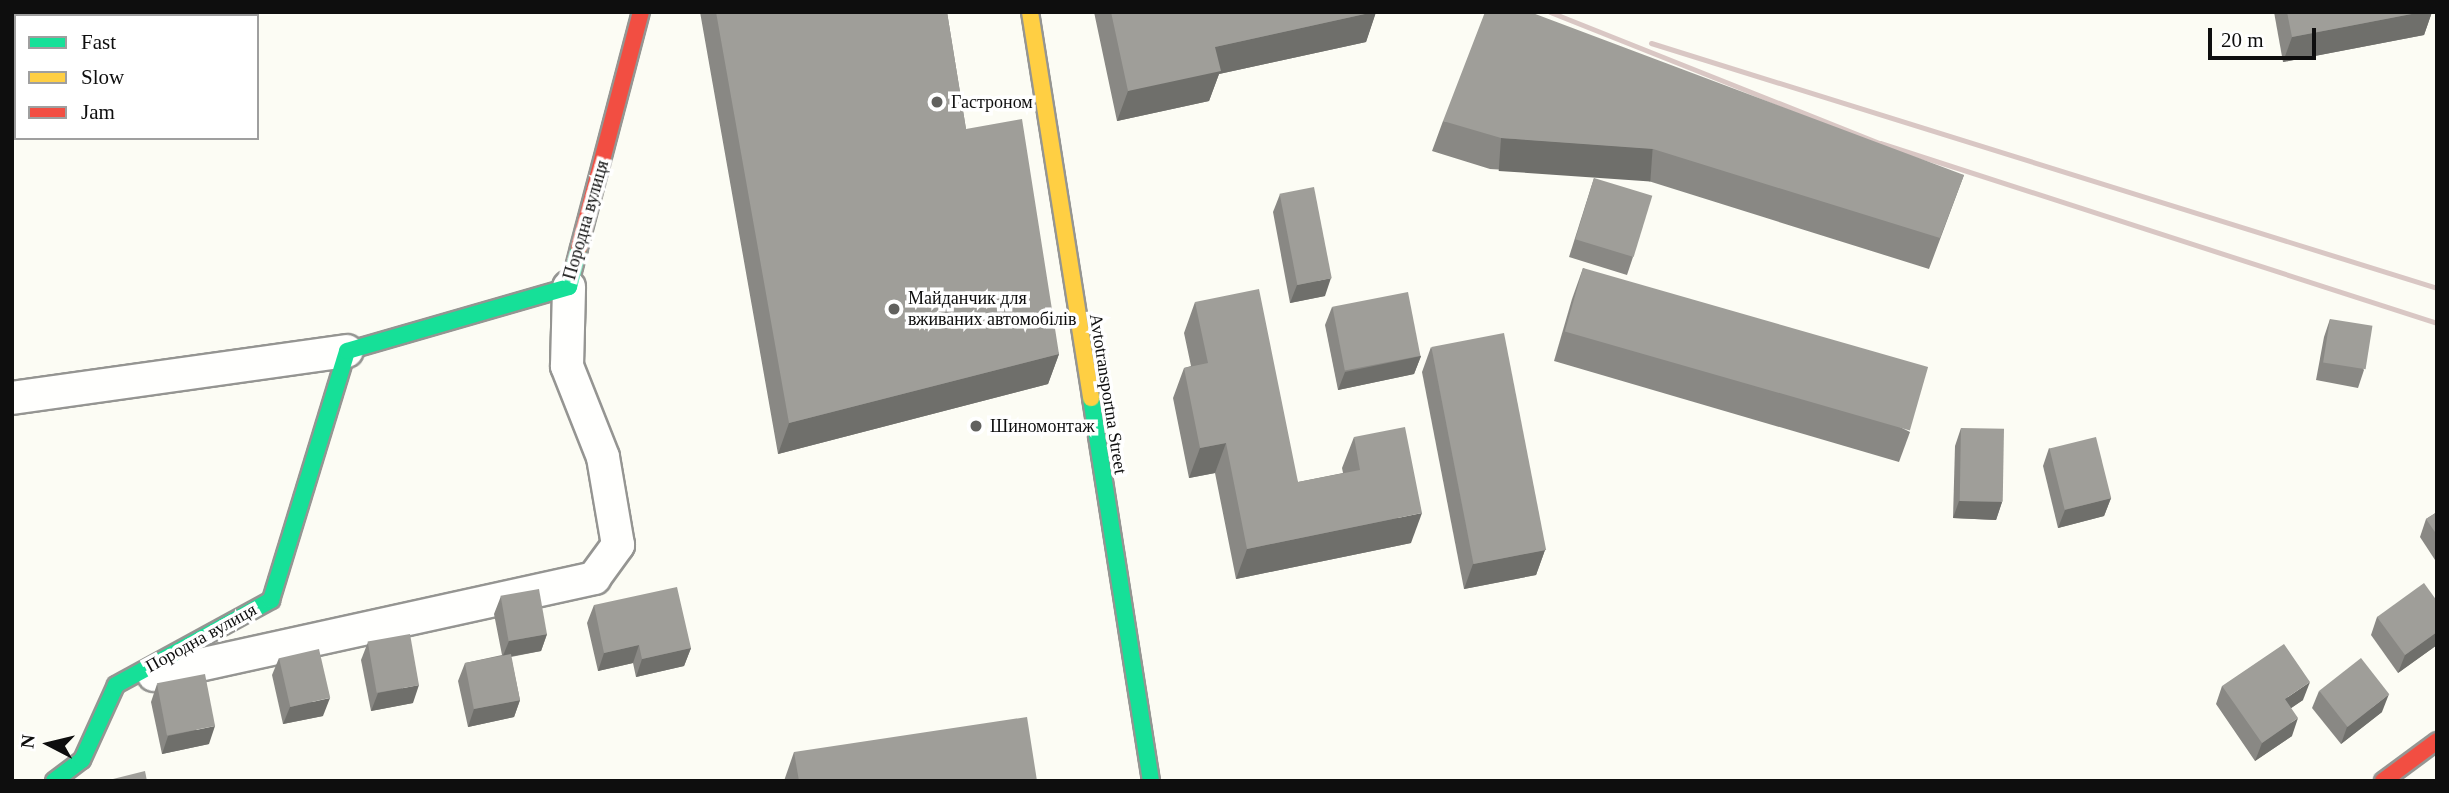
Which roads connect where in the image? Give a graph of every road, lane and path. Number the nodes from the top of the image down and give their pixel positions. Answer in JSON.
{"nodes":[{"id":1,"x":641,"y":12,"type":"edge"},
{"id":2,"x":1030,"y":12,"type":"edge"},
{"id":3,"x":569,"y":286,"type":"junction"},
{"id":4,"x":347,"y":351,"type":"junction"},
{"id":5,"x":12,"y":398,"type":"edge"},
{"id":6,"x":116,"y":685,"type":"junction"},
{"id":7,"x":2437,"y":741,"type":"edge"},
{"id":8,"x":54,"y":781,"type":"edge"},
{"id":9,"x":1151,"y":781,"type":"edge"},
{"id":10,"x":2383,"y":781,"type":"edge"}],
"edges":[{"from":1,"to":3,"type":"street","name":"Породна вулиця"},
{"from":2,"to":9,"type":"street","name":"Avtotransportna Street"},
{"from":3,"to":4,"type":"street","name":"Породна вулиця"},
{"from":3,"to":6,"type":"street"},
{"from":4,"to":5,"type":"street","name":"Породна вулиця"},
{"from":4,"to":6,"type":"street","name":"Породна вулиця"},
{"from":6,"to":8,"type":"street"},
{"from":7,"to":10,"type":"street"}]}
